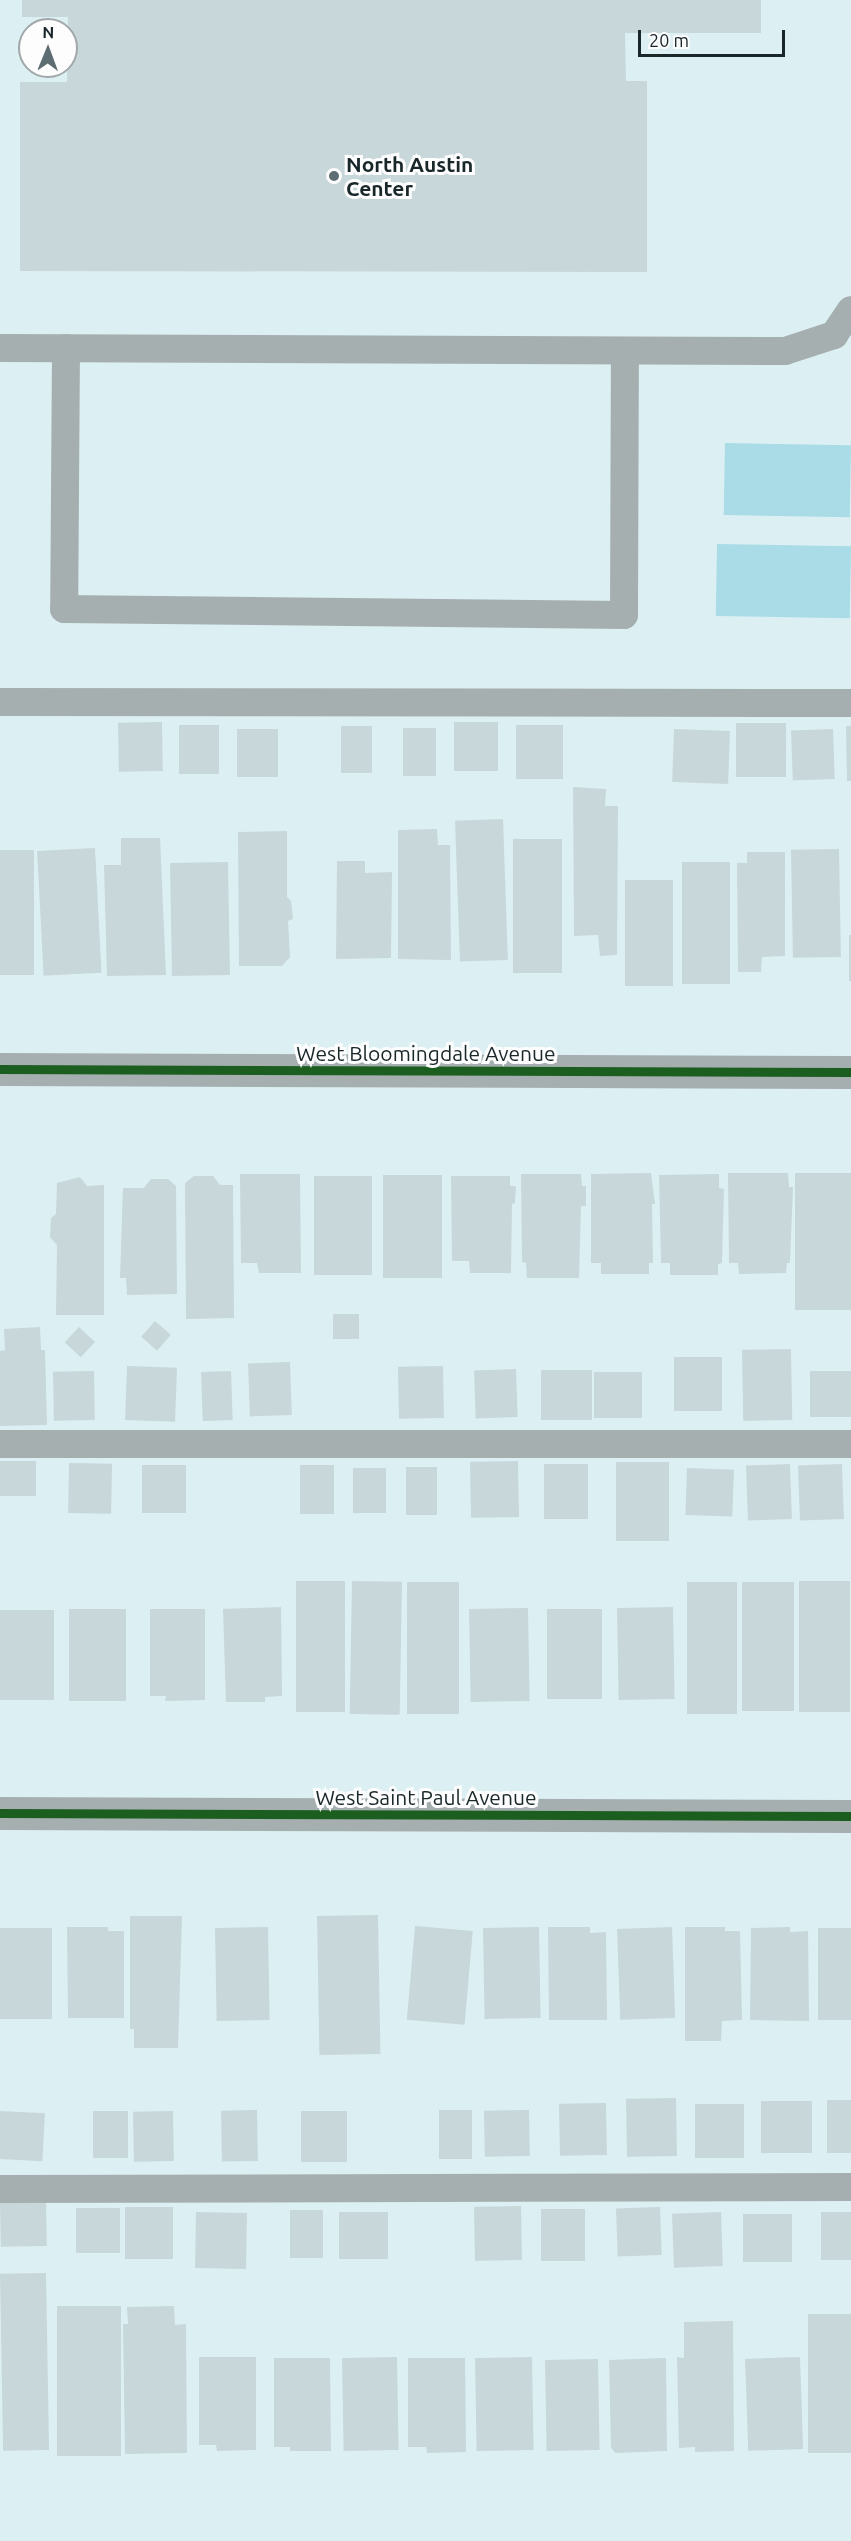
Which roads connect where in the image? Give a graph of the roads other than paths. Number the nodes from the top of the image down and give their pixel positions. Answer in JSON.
{"nodes":[{"id":1,"x":851,"y":310,"type":"edge"},
{"id":2,"x":0,"y":348,"type":"edge"},
{"id":3,"x":66,"y":348,"type":"junction"},
{"id":4,"x":625,"y":351,"type":"junction"},
{"id":5,"x":0,"y":702,"type":"edge"},
{"id":6,"x":851,"y":703,"type":"edge"},
{"id":7,"x":0,"y":1070,"type":"edge"},
{"id":8,"x":851,"y":1072,"type":"edge"},
{"id":9,"x":0,"y":1444,"type":"edge"},
{"id":10,"x":851,"y":1444,"type":"edge"},
{"id":11,"x":0,"y":1813,"type":"edge"},
{"id":12,"x":851,"y":1816,"type":"edge"},
{"id":13,"x":851,"y":2187,"type":"edge"},
{"id":14,"x":0,"y":2189,"type":"edge"}],
"edges":[{"from":1,"to":4,"type":"lane"},
{"from":2,"to":3,"type":"lane"},
{"from":3,"to":4,"type":"lane"},
{"from":3,"to":4,"type":"lane"},
{"from":5,"to":6,"type":"lane"},
{"from":7,"to":8,"type":"street","name":"West Bloomingdale Avenue"},
{"from":9,"to":10,"type":"lane"},
{"from":11,"to":12,"type":"street","name":"West Saint Paul Avenue"},
{"from":13,"to":14,"type":"lane"}]}
